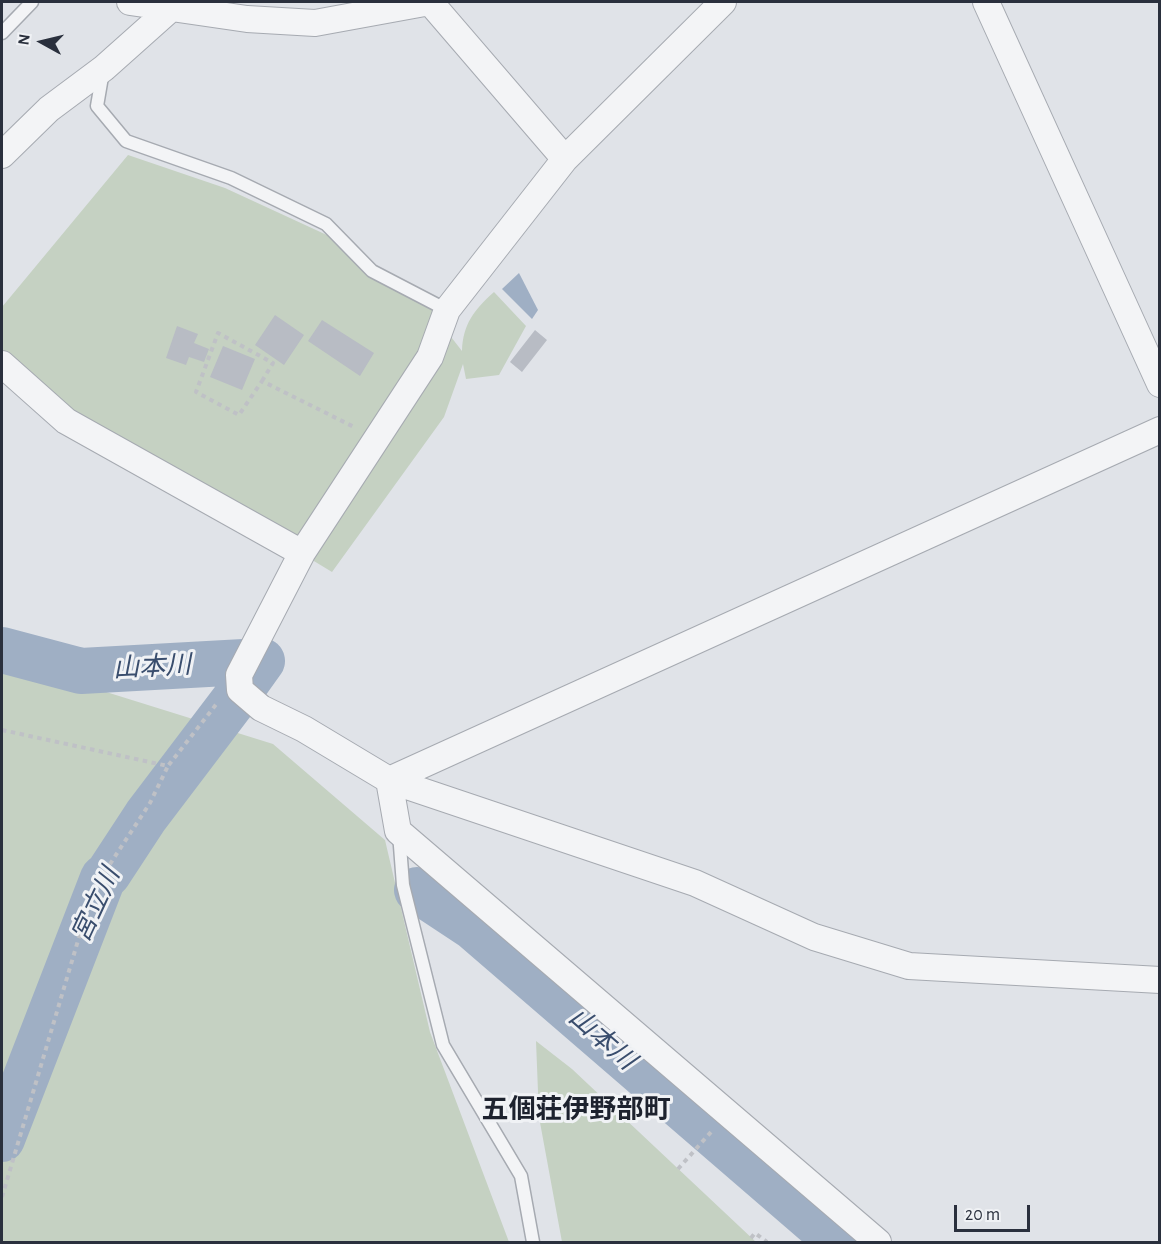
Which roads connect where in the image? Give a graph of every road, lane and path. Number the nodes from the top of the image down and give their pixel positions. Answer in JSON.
{"nodes":[{"id":1,"x":32,"y":2,"type":"edge"},
{"id":2,"x":130,"y":2,"type":"edge"},
{"id":3,"x":430,"y":2,"type":"edge"},
{"id":4,"x":723,"y":2,"type":"edge"},
{"id":5,"x":986,"y":2,"type":"edge"},
{"id":6,"x":175,"y":5,"type":"edge"},
{"id":7,"x":2,"y":33,"type":"edge"},
{"id":8,"x":104,"y":68,"type":"junction"},
{"id":9,"x":2,"y":155,"type":"edge"},
{"id":10,"x":564,"y":159,"type":"junction"},
{"id":11,"x":447,"y":310,"type":"junction"},
{"id":12,"x":2,"y":364,"type":"edge"},
{"id":13,"x":262,"y":381,"type":"junction"},
{"id":14,"x":1160,"y":384,"type":"edge"},
{"id":15,"x":1160,"y":430,"type":"edge"},
{"id":16,"x":376,"y":439,"type":"junction"},
{"id":17,"x":302,"y":553,"type":"junction"},
{"id":18,"x":239,"y":675,"type":"junction"},
{"id":19,"x":2,"y":730,"type":"edge"},
{"id":20,"x":168,"y":766,"type":"junction"},
{"id":21,"x":389,"y":780,"type":"junction"},
{"id":22,"x":398,"y":831,"type":"junction"},
{"id":23,"x":1160,"y":980,"type":"edge"},
{"id":24,"x":699,"y":1146,"type":"dead end"},
{"id":25,"x":678,"y":1169,"type":"dead end"},
{"id":26,"x":2,"y":1197,"type":"edge"},
{"id":27,"x":751,"y":1238,"type":"dead end"},
{"id":28,"x":533,"y":1242,"type":"edge"},
{"id":29,"x":767,"y":1242,"type":"edge"},
{"id":30,"x":878,"y":1242,"type":"edge"}],
"edges":[{"from":1,"to":7,"type":"lane"},
{"from":2,"to":6,"type":"street"},
{"from":3,"to":6,"type":"street"},
{"from":3,"to":10,"type":"street"},
{"from":4,"to":10,"type":"street"},
{"from":5,"to":14,"type":"street"},
{"from":6,"to":8,"type":"street"},
{"from":8,"to":9,"type":"street"},
{"from":8,"to":11,"type":"lane"},
{"from":10,"to":11,"type":"street"},
{"from":11,"to":16,"type":"street"},
{"from":12,"to":17,"type":"street"},
{"from":13,"to":13,"type":"path"},
{"from":13,"to":16,"type":"path"},
{"from":15,"to":21,"type":"street"},
{"from":16,"to":17,"type":"street"},
{"from":17,"to":18,"type":"street"},
{"from":18,"to":20,"type":"path"},
{"from":18,"to":21,"type":"street"},
{"from":19,"to":20,"type":"path"},
{"from":20,"to":26,"type":"path"},
{"from":21,"to":22,"type":"street"},
{"from":21,"to":23,"type":"street"},
{"from":22,"to":28,"type":"lane"},
{"from":22,"to":30,"type":"street"},
{"from":24,"to":25,"type":"path"},
{"from":27,"to":29,"type":"path"}]}
